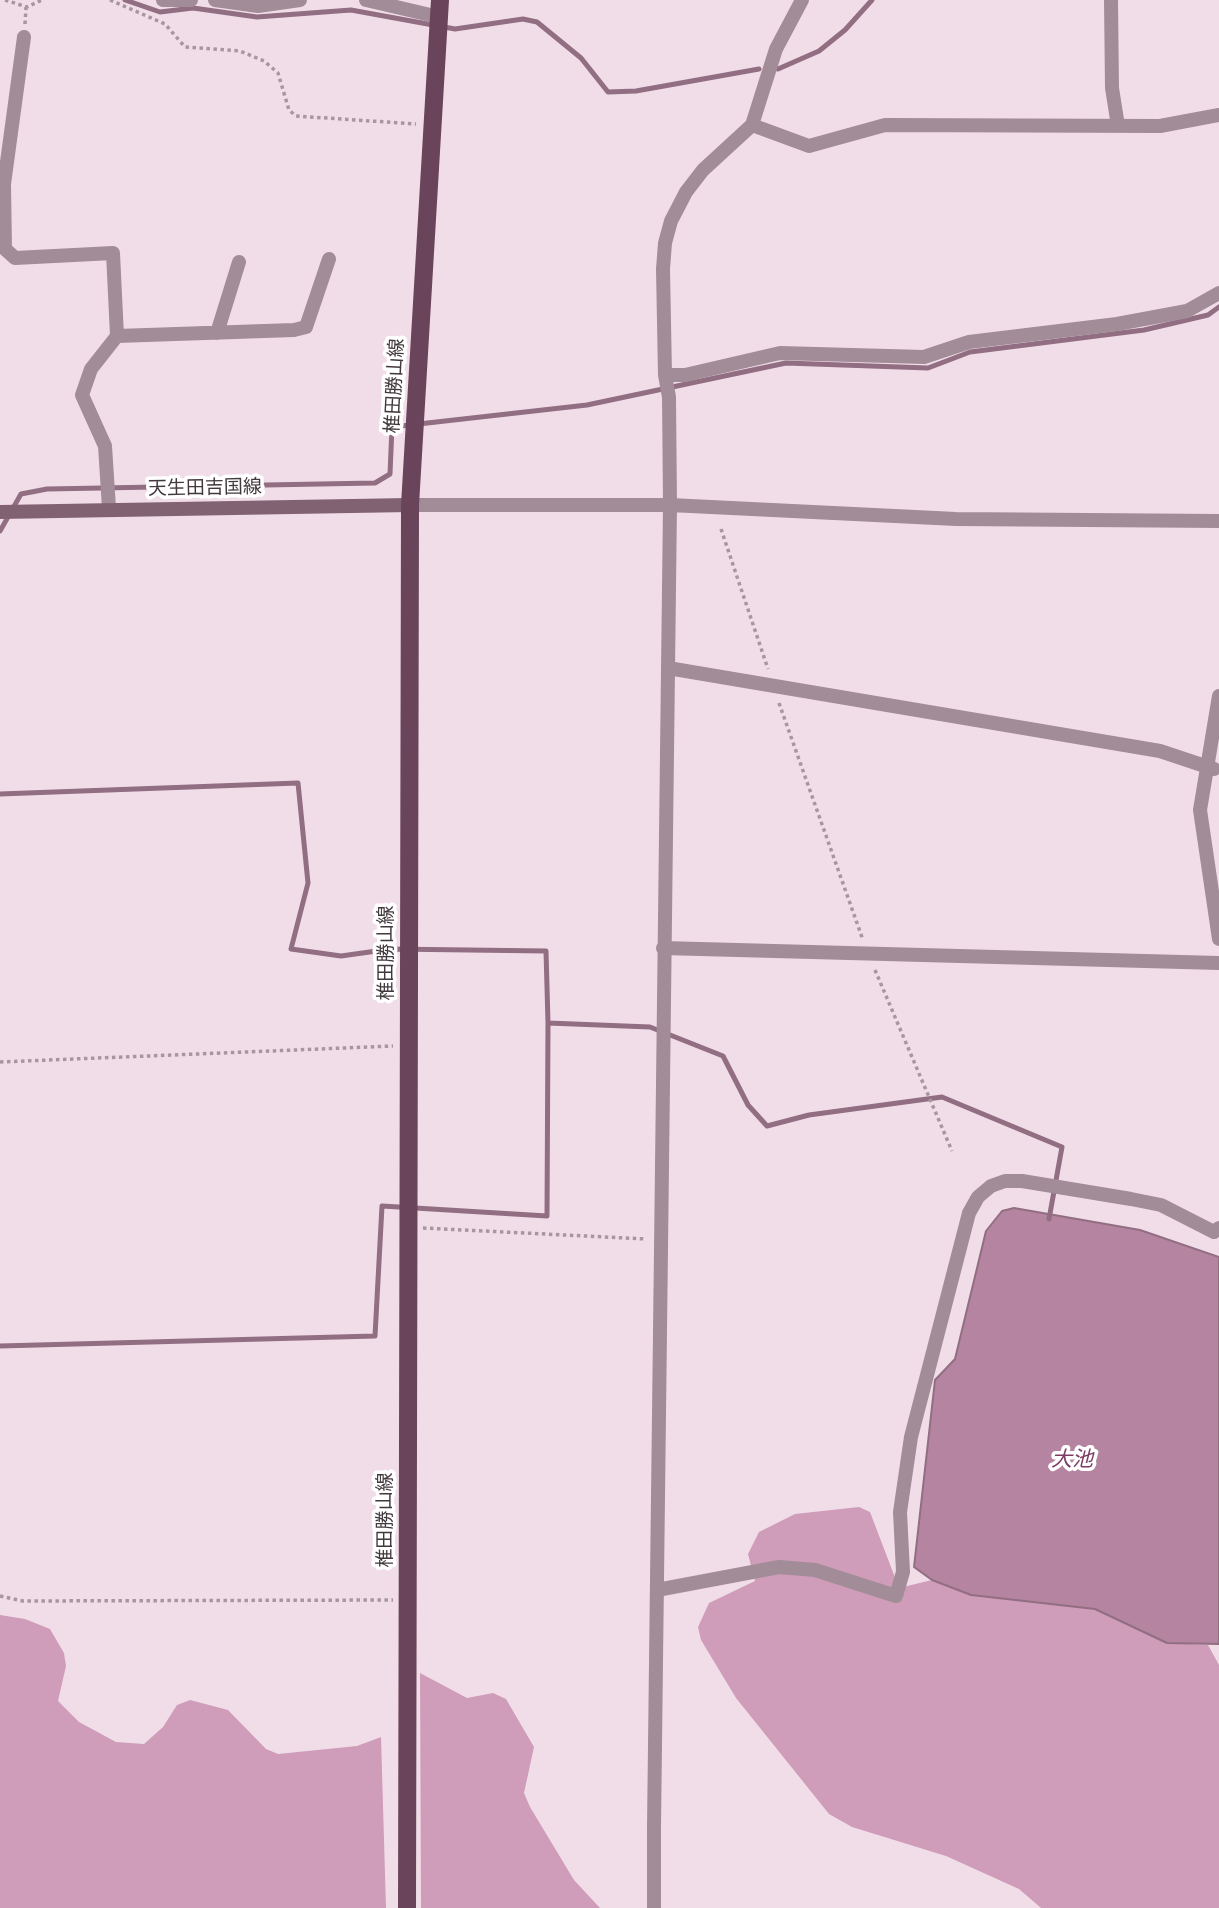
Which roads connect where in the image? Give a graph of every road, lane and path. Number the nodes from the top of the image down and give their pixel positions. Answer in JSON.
{"nodes":[{"id":1,"x":5,"y":0,"type":"edge"},
{"id":2,"x":42,"y":0,"type":"edge"},
{"id":3,"x":110,"y":0,"type":"edge"},
{"id":4,"x":163,"y":0,"type":"edge"},
{"id":5,"x":191,"y":0,"type":"edge"},
{"id":6,"x":215,"y":0,"type":"edge"},
{"id":7,"x":300,"y":0,"type":"edge"},
{"id":8,"x":366,"y":0,"type":"edge"},
{"id":9,"x":802,"y":0,"type":"edge"},
{"id":10,"x":1111,"y":0,"type":"edge"},
{"id":11,"x":439,"y":8,"type":"edge"},
{"id":12,"x":24,"y":37,"type":"dead end"},
{"id":13,"x":1219,"y":115,"type":"edge"},
{"id":14,"x":1219,"y":121,"type":"edge"},
{"id":15,"x":430,"y":125,"type":"junction"},
{"id":16,"x":752,"y":125,"type":"junction"},
{"id":17,"x":1118,"y":126,"type":"junction"},
{"id":18,"x":1,"y":206,"type":"edge"},
{"id":19,"x":330,"y":259,"type":"dead end"},
{"id":20,"x":239,"y":262,"type":"dead end"},
{"id":21,"x":1219,"y":293,"type":"edge"},
{"id":22,"x":217,"y":333,"type":"junction"},
{"id":23,"x":117,"y":336,"type":"junction"},
{"id":24,"x":665,"y":375,"type":"junction"},
{"id":25,"x":410,"y":505,"type":"junction"},
{"id":26,"x":670,"y":505,"type":"junction"},
{"id":27,"x":109,"y":508,"type":"junction"},
{"id":28,"x":0,"y":512,"type":"edge"},
{"id":29,"x":1219,"y":521,"type":"edge"},
{"id":30,"x":721,"y":529,"type":"dead end"},
{"id":31,"x":668,"y":668,"type":"junction"},
{"id":32,"x":775,"y":689,"type":"junction"},
{"id":33,"x":1219,"y":696,"type":"edge"},
{"id":34,"x":1209,"y":768,"type":"junction"},
{"id":35,"x":1219,"y":939,"type":"edge"},
{"id":36,"x":663,"y":948,"type":"junction"},
{"id":37,"x":868,"y":953,"type":"junction"},
{"id":38,"x":1219,"y":962,"type":"edge"},
{"id":39,"x":407,"y":1045,"type":"junction"},
{"id":40,"x":0,"y":1062,"type":"edge"},
{"id":41,"x":952,"y":1151,"type":"dead end"},
{"id":42,"x":407,"y":1227,"type":"junction"},
{"id":43,"x":1219,"y":1228,"type":"edge"},
{"id":44,"x":660,"y":1239,"type":"junction"},
{"id":45,"x":657,"y":1590,"type":"junction"},
{"id":46,"x":0,"y":1596,"type":"edge"},
{"id":47,"x":406,"y":1600,"type":"junction"},
{"id":48,"x":407,"y":1908,"type":"edge"},
{"id":49,"x":654,"y":1908,"type":"edge"}],
"edges":[{"from":1,"to":2,"type":"path"},
{"from":3,"to":15,"type":"path"},
{"from":4,"to":5,"type":"street"},
{"from":6,"to":7,"type":"street"},
{"from":8,"to":11,"type":"street"},
{"from":9,"to":16,"type":"street"},
{"from":10,"to":17,"type":"street"},
{"from":11,"to":15,"type":"main road","name":"椎田勝山線"},
{"from":12,"to":18,"type":"street"},
{"from":13,"to":14,"type":"street"},
{"from":13,"to":17,"type":"street"},
{"from":15,"to":25,"type":"main road","name":"椎田勝山線"},
{"from":16,"to":17,"type":"street"},
{"from":16,"to":24,"type":"street"},
{"from":18,"to":23,"type":"street"},
{"from":19,"to":22,"type":"street"},
{"from":20,"to":22,"type":"street"},
{"from":21,"to":24,"type":"street"},
{"from":22,"to":23,"type":"street"},
{"from":23,"to":27,"type":"street"},
{"from":24,"to":26,"type":"street"},
{"from":25,"to":26,"type":"street"},
{"from":25,"to":27,"type":"main road","name":"天生田吉国線"},
{"from":25,"to":39,"type":"main road","name":"椎田勝山線"},
{"from":26,"to":29,"type":"street"},
{"from":26,"to":31,"type":"street"},
{"from":27,"to":28,"type":"main road","name":"天生田吉国線"},
{"from":30,"to":32,"type":"path"},
{"from":31,"to":32,"type":"street"},
{"from":31,"to":36,"type":"street"},
{"from":32,"to":34,"type":"street"},
{"from":32,"to":37,"type":"path"},
{"from":33,"to":34,"type":"street"},
{"from":34,"to":35,"type":"street"},
{"from":36,"to":37,"type":"street"},
{"from":36,"to":44,"type":"street"},
{"from":37,"to":38,"type":"street"},
{"from":37,"to":41,"type":"path"},
{"from":39,"to":40,"type":"path"},
{"from":39,"to":42,"type":"main road","name":"椎田勝山線"},
{"from":42,"to":44,"type":"path"},
{"from":42,"to":47,"type":"main road","name":"椎田勝山線"},
{"from":43,"to":45,"type":"street"},
{"from":44,"to":45,"type":"street"},
{"from":45,"to":49,"type":"street"},
{"from":46,"to":47,"type":"path"},
{"from":47,"to":48,"type":"main road","name":"椎田勝山線"}]}
